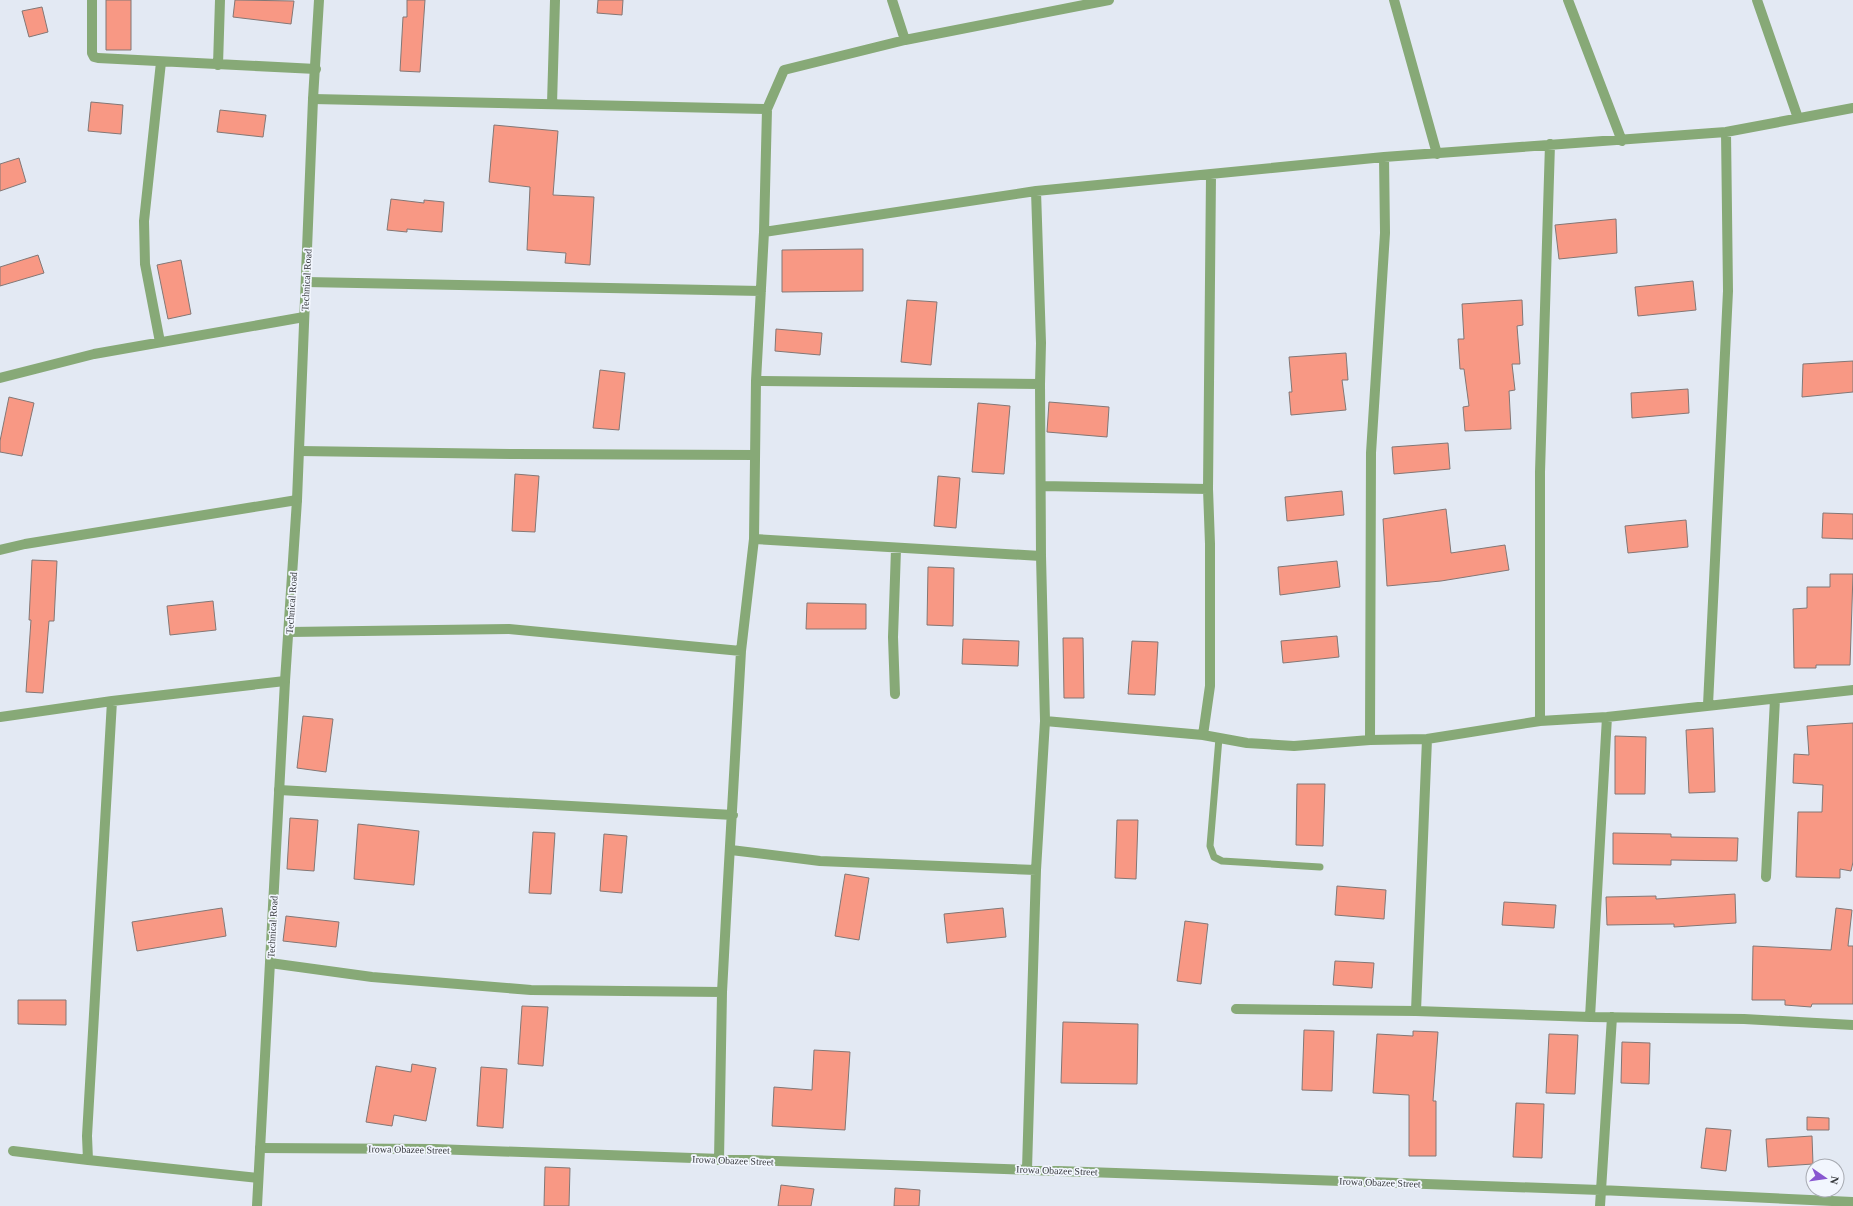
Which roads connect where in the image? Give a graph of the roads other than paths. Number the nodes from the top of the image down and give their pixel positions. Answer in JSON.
{"nodes":[{"id":1,"x":92,"y":0,"type":"edge"},
{"id":2,"x":220,"y":0,"type":"edge"},
{"id":3,"x":319,"y":0,"type":"edge"},
{"id":4,"x":556,"y":0,"type":"edge"},
{"id":5,"x":892,"y":0,"type":"edge"},
{"id":6,"x":1109,"y":0,"type":"edge"},
{"id":7,"x":1394,"y":0,"type":"edge"},
{"id":8,"x":1568,"y":0,"type":"edge"},
{"id":9,"x":1757,"y":0,"type":"edge"},
{"id":10,"x":905,"y":40,"type":"junction"},
{"id":11,"x":161,"y":62,"type":"junction"},
{"id":12,"x":218,"y":65,"type":"junction"},
{"id":13,"x":316,"y":69,"type":"junction"},
{"id":14,"x":313,"y":99,"type":"junction"},
{"id":15,"x":552,"y":104,"type":"junction"},
{"id":16,"x":1853,"y":108,"type":"edge"},
{"id":17,"x":767,"y":109,"type":"junction"},
{"id":18,"x":1798,"y":118,"type":"junction"},
{"id":19,"x":1726,"y":132,"type":"junction"},
{"id":20,"x":1622,"y":141,"type":"junction"},
{"id":21,"x":1550,"y":144,"type":"junction"},
{"id":22,"x":1437,"y":154,"type":"junction"},
{"id":23,"x":1384,"y":157,"type":"junction"},
{"id":24,"x":1211,"y":174,"type":"junction"},
{"id":25,"x":1036,"y":191,"type":"junction"},
{"id":26,"x":764,"y":232,"type":"junction"},
{"id":27,"x":306,"y":282,"type":"junction"},
{"id":28,"x":761,"y":291,"type":"junction"},
{"id":29,"x":304,"y":317,"type":"junction"},
{"id":30,"x":160,"y":342,"type":"junction"},
{"id":31,"x":0,"y":378,"type":"edge"},
{"id":32,"x":756,"y":381,"type":"junction"},
{"id":33,"x":1040,"y":384,"type":"junction"},
{"id":34,"x":299,"y":451,"type":"junction"},
{"id":35,"x":755,"y":456,"type":"junction"},
{"id":36,"x":1041,"y":486,"type":"junction"},
{"id":37,"x":1208,"y":489,"type":"junction"},
{"id":38,"x":297,"y":500,"type":"junction"},
{"id":39,"x":754,"y":539,"type":"junction"},
{"id":40,"x":896,"y":549,"type":"junction"},
{"id":41,"x":0,"y":550,"type":"edge"},
{"id":42,"x":1041,"y":556,"type":"junction"},
{"id":43,"x":289,"y":632,"type":"junction"},
{"id":44,"x":741,"y":651,"type":"junction"},
{"id":45,"x":285,"y":681,"type":"junction"},
{"id":46,"x":1853,"y":690,"type":"edge"},
{"id":47,"x":895,"y":694,"type":"dead end"},
{"id":48,"x":1775,"y":699,"type":"junction"},
{"id":49,"x":112,"y":701,"type":"junction"},
{"id":50,"x":1708,"y":705,"type":"junction"},
{"id":51,"x":0,"y":717,"type":"edge"},
{"id":52,"x":1606,"y":717,"type":"junction"},
{"id":53,"x":1045,"y":721,"type":"junction"},
{"id":54,"x":1540,"y":721,"type":"junction"},
{"id":55,"x":1203,"y":735,"type":"junction"},
{"id":56,"x":1219,"y":738,"type":"junction"},
{"id":57,"x":1427,"y":739,"type":"junction"},
{"id":58,"x":1370,"y":740,"type":"junction"},
{"id":59,"x":279,"y":790,"type":"junction"},
{"id":60,"x":733,"y":815,"type":"junction"},
{"id":61,"x":731,"y":850,"type":"junction"},
{"id":62,"x":1320,"y":867,"type":"dead end"},
{"id":63,"x":1036,"y":870,"type":"junction"},
{"id":64,"x":1766,"y":877,"type":"dead end"},
{"id":65,"x":270,"y":963,"type":"junction"},
{"id":66,"x":722,"y":992,"type":"junction"},
{"id":67,"x":1236,"y":1009,"type":"dead end"},
{"id":68,"x":1416,"y":1011,"type":"junction"},
{"id":69,"x":1590,"y":1017,"type":"junction"},
{"id":70,"x":1612,"y":1017,"type":"junction"},
{"id":71,"x":1853,"y":1025,"type":"edge"},
{"id":72,"x":260,"y":1148,"type":"junction"},
{"id":73,"x":13,"y":1151,"type":"dead end"},
{"id":74,"x":88,"y":1160,"type":"junction"},
{"id":75,"x":719,"y":1160,"type":"junction"},
{"id":76,"x":1027,"y":1169,"type":"junction"},
{"id":77,"x":258,"y":1178,"type":"junction"},
{"id":78,"x":1600,"y":1190,"type":"junction"},
{"id":79,"x":1853,"y":1202,"type":"edge"},
{"id":80,"x":257,"y":1206,"type":"edge"},
{"id":81,"x":1600,"y":1206,"type":"edge"}],
"edges":[{"from":1,"to":11,"type":"street"},
{"from":2,"to":12,"type":"street"},
{"from":3,"to":13,"type":"street","name":"Technical Road"},
{"from":4,"to":15,"type":"street"},
{"from":5,"to":10,"type":"street"},
{"from":6,"to":10,"type":"street"},
{"from":7,"to":22,"type":"street"},
{"from":8,"to":20,"type":"street"},
{"from":9,"to":18,"type":"street"},
{"from":10,"to":17,"type":"street"},
{"from":11,"to":12,"type":"street"},
{"from":11,"to":30,"type":"street"},
{"from":12,"to":13,"type":"street"},
{"from":13,"to":14,"type":"street","name":"Technical Road"},
{"from":14,"to":15,"type":"street"},
{"from":14,"to":27,"type":"street","name":"Technical Road"},
{"from":15,"to":17,"type":"street"},
{"from":16,"to":18,"type":"street"},
{"from":17,"to":26,"type":"street"},
{"from":18,"to":19,"type":"street"},
{"from":19,"to":20,"type":"street"},
{"from":19,"to":50,"type":"street"},
{"from":20,"to":21,"type":"street"},
{"from":21,"to":22,"type":"street"},
{"from":21,"to":54,"type":"street"},
{"from":22,"to":23,"type":"street"},
{"from":23,"to":24,"type":"street"},
{"from":23,"to":58,"type":"street"},
{"from":24,"to":25,"type":"street"},
{"from":24,"to":37,"type":"street"},
{"from":25,"to":26,"type":"street"},
{"from":25,"to":33,"type":"street"},
{"from":26,"to":28,"type":"street"},
{"from":27,"to":28,"type":"street"},
{"from":27,"to":29,"type":"street","name":"Technical Road"},
{"from":28,"to":32,"type":"street"},
{"from":29,"to":30,"type":"street"},
{"from":29,"to":34,"type":"street","name":"Technical Road"},
{"from":30,"to":31,"type":"street"},
{"from":32,"to":33,"type":"street"},
{"from":32,"to":35,"type":"street"},
{"from":33,"to":36,"type":"street"},
{"from":34,"to":35,"type":"street"},
{"from":34,"to":38,"type":"street","name":"Technical Road"},
{"from":35,"to":39,"type":"street"},
{"from":36,"to":37,"type":"street"},
{"from":36,"to":42,"type":"street"},
{"from":37,"to":55,"type":"street"},
{"from":38,"to":41,"type":"street"},
{"from":38,"to":43,"type":"street","name":"Technical Road"},
{"from":39,"to":40,"type":"street"},
{"from":39,"to":44,"type":"street"},
{"from":40,"to":42,"type":"street"},
{"from":40,"to":47,"type":"street"},
{"from":42,"to":53,"type":"street"},
{"from":43,"to":44,"type":"street"},
{"from":43,"to":45,"type":"street","name":"Technical Road"},
{"from":44,"to":60,"type":"street"},
{"from":45,"to":49,"type":"street"},
{"from":45,"to":59,"type":"street","name":"Technical Road"},
{"from":46,"to":48,"type":"street"},
{"from":48,"to":50,"type":"street"},
{"from":48,"to":64,"type":"street"},
{"from":49,"to":51,"type":"street"},
{"from":49,"to":74,"type":"street"},
{"from":50,"to":52,"type":"street"},
{"from":52,"to":54,"type":"street"},
{"from":52,"to":69,"type":"street"},
{"from":53,"to":55,"type":"street"},
{"from":53,"to":63,"type":"street"},
{"from":54,"to":57,"type":"street"},
{"from":55,"to":56,"type":"street"},
{"from":56,"to":58,"type":"street"},
{"from":56,"to":62,"type":"lane"},
{"from":57,"to":58,"type":"street"},
{"from":57,"to":68,"type":"street"},
{"from":59,"to":60,"type":"street"},
{"from":59,"to":65,"type":"street","name":"Technical Road"},
{"from":60,"to":61,"type":"street"},
{"from":61,"to":63,"type":"street"},
{"from":61,"to":66,"type":"street"},
{"from":63,"to":76,"type":"street"},
{"from":65,"to":66,"type":"street"},
{"from":65,"to":72,"type":"street","name":"Technical Road"},
{"from":66,"to":75,"type":"street"},
{"from":67,"to":68,"type":"street"},
{"from":68,"to":69,"type":"street"},
{"from":69,"to":70,"type":"street"},
{"from":70,"to":71,"type":"street"},
{"from":70,"to":78,"type":"street"},
{"from":72,"to":75,"type":"street","name":"Irowa Obazee Street"},
{"from":72,"to":77,"type":"street","name":"Technical Road"},
{"from":73,"to":74,"type":"street"},
{"from":74,"to":77,"type":"street"},
{"from":75,"to":76,"type":"street","name":"Irowa Obazee Street"},
{"from":76,"to":78,"type":"street","name":"Irowa Obazee Street"},
{"from":77,"to":80,"type":"street","name":"Technical Road"},
{"from":78,"to":79,"type":"street","name":"Irowa Obazee Street"},
{"from":78,"to":81,"type":"street"}]}
